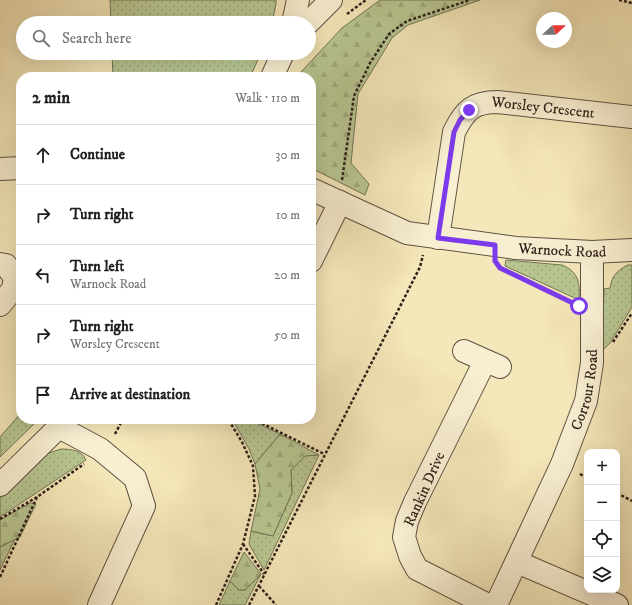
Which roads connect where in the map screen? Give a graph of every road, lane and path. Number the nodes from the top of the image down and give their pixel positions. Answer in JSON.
{"nodes":[{"id":1,"x":298,"y":0,"type":"edge"},
{"id":2,"x":331,"y":0,"type":"edge"},
{"id":3,"x":470,"y":0,"type":"edge"},
{"id":4,"x":619,"y":0,"type":"edge"},
{"id":5,"x":632,"y":3,"type":"edge"},
{"id":6,"x":295,"y":16,"type":"edge"},
{"id":7,"x":315,"y":16,"type":"edge"},
{"id":8,"x":280,"y":60,"type":"edge"},
{"id":9,"x":274,"y":72,"type":"edge"},
{"id":10,"x":632,"y":117,"type":"edge"},
{"id":11,"x":16,"y":168,"type":"edge"},
{"id":12,"x":0,"y":169,"type":"edge"},
{"id":13,"x":316,"y":191,"type":"edge"},
{"id":14,"x":340,"y":202,"type":"junction"},
{"id":15,"x":433,"y":237,"type":"junction"},
{"id":16,"x":495,"y":245,"type":"junction"},
{"id":17,"x":632,"y":250,"type":"edge"},
{"id":18,"x":316,"y":251,"type":"edge"},
{"id":19,"x":592,"y":252,"type":"junction"},
{"id":20,"x":0,"y":264,"type":"edge"},
{"id":21,"x":0,"y":305,"type":"edge"},
{"id":22,"x":593,"y":308,"type":"junction"},
{"id":23,"x":464,"y":352,"type":"dead end"},
{"id":24,"x":62,"y":424,"type":"edge"},
{"id":25,"x":64,"y":424,"type":"edge"},
{"id":26,"x":120,"y":424,"type":"edge"},
{"id":27,"x":231,"y":424,"type":"edge"},
{"id":28,"x":263,"y":424,"type":"edge"},
{"id":29,"x":100,"y":449,"type":"junction"},
{"id":30,"x":324,"y":454,"type":"junction"},
{"id":31,"x":0,"y":485,"type":"edge"},
{"id":32,"x":620,"y":495,"type":"edge"},
{"id":33,"x":37,"y":497,"type":"junction"},
{"id":34,"x":632,"y":500,"type":"edge"},
{"id":35,"x":0,"y":519,"type":"edge"},
{"id":36,"x":243,"y":544,"type":"junction"},
{"id":37,"x":517,"y":562,"type":"junction"},
{"id":38,"x":264,"y":574,"type":"junction"},
{"id":39,"x":0,"y":577,"type":"edge"},
{"id":40,"x":259,"y":586,"type":"junction"},
{"id":41,"x":99,"y":605,"type":"edge"},
{"id":42,"x":216,"y":605,"type":"edge"},
{"id":43,"x":249,"y":605,"type":"edge"},
{"id":44,"x":276,"y":605,"type":"edge"},
{"id":45,"x":488,"y":605,"type":"edge"},
{"id":46,"x":496,"y":605,"type":"edge"},
{"id":47,"x":617,"y":605,"type":"edge"}],
"edges":[{"from":1,"to":6,"type":"street"},
{"from":2,"to":7,"type":"street"},
{"from":3,"to":14,"type":"path"},
{"from":4,"to":5,"type":"path"},
{"from":8,"to":9,"type":"street"},
{"from":10,"to":15,"type":"street","name":"Worsley Crescent"},
{"from":11,"to":12,"type":"street"},
{"from":13,"to":14,"type":"street","name":"Warnock Road"},
{"from":14,"to":15,"type":"street","name":"Warnock Road"},
{"from":14,"to":18,"type":"street"},
{"from":15,"to":16,"type":"street","name":"Warnock Road"},
{"from":15,"to":30,"type":"path"},
{"from":16,"to":19,"type":"street","name":"Warnock Road"},
{"from":16,"to":22,"type":"path"},
{"from":17,"to":19,"type":"street","name":"Warnock Road"},
{"from":19,"to":22,"type":"street","name":"Corrour Road"},
{"from":20,"to":21,"type":"street"},
{"from":22,"to":37,"type":"street","name":"Corrour Road"},
{"from":23,"to":45,"type":"street","name":"Rankin Drive"},
{"from":24,"to":31,"type":"street"},
{"from":25,"to":29,"type":"street"},
{"from":26,"to":29,"type":"path"},
{"from":27,"to":36,"type":"path"},
{"from":28,"to":30,"type":"path"},
{"from":29,"to":33,"type":"path"},
{"from":29,"to":41,"type":"street"},
{"from":30,"to":38,"type":"path"},
{"from":32,"to":34,"type":"path"},
{"from":33,"to":35,"type":"path"},
{"from":33,"to":39,"type":"path"},
{"from":36,"to":38,"type":"path"},
{"from":36,"to":42,"type":"path"},
{"from":37,"to":46,"type":"street","name":"Corrour Road"},
{"from":37,"to":47,"type":"street"},
{"from":38,"to":40,"type":"path"},
{"from":40,"to":43,"type":"path"},
{"from":40,"to":44,"type":"path"}]}
